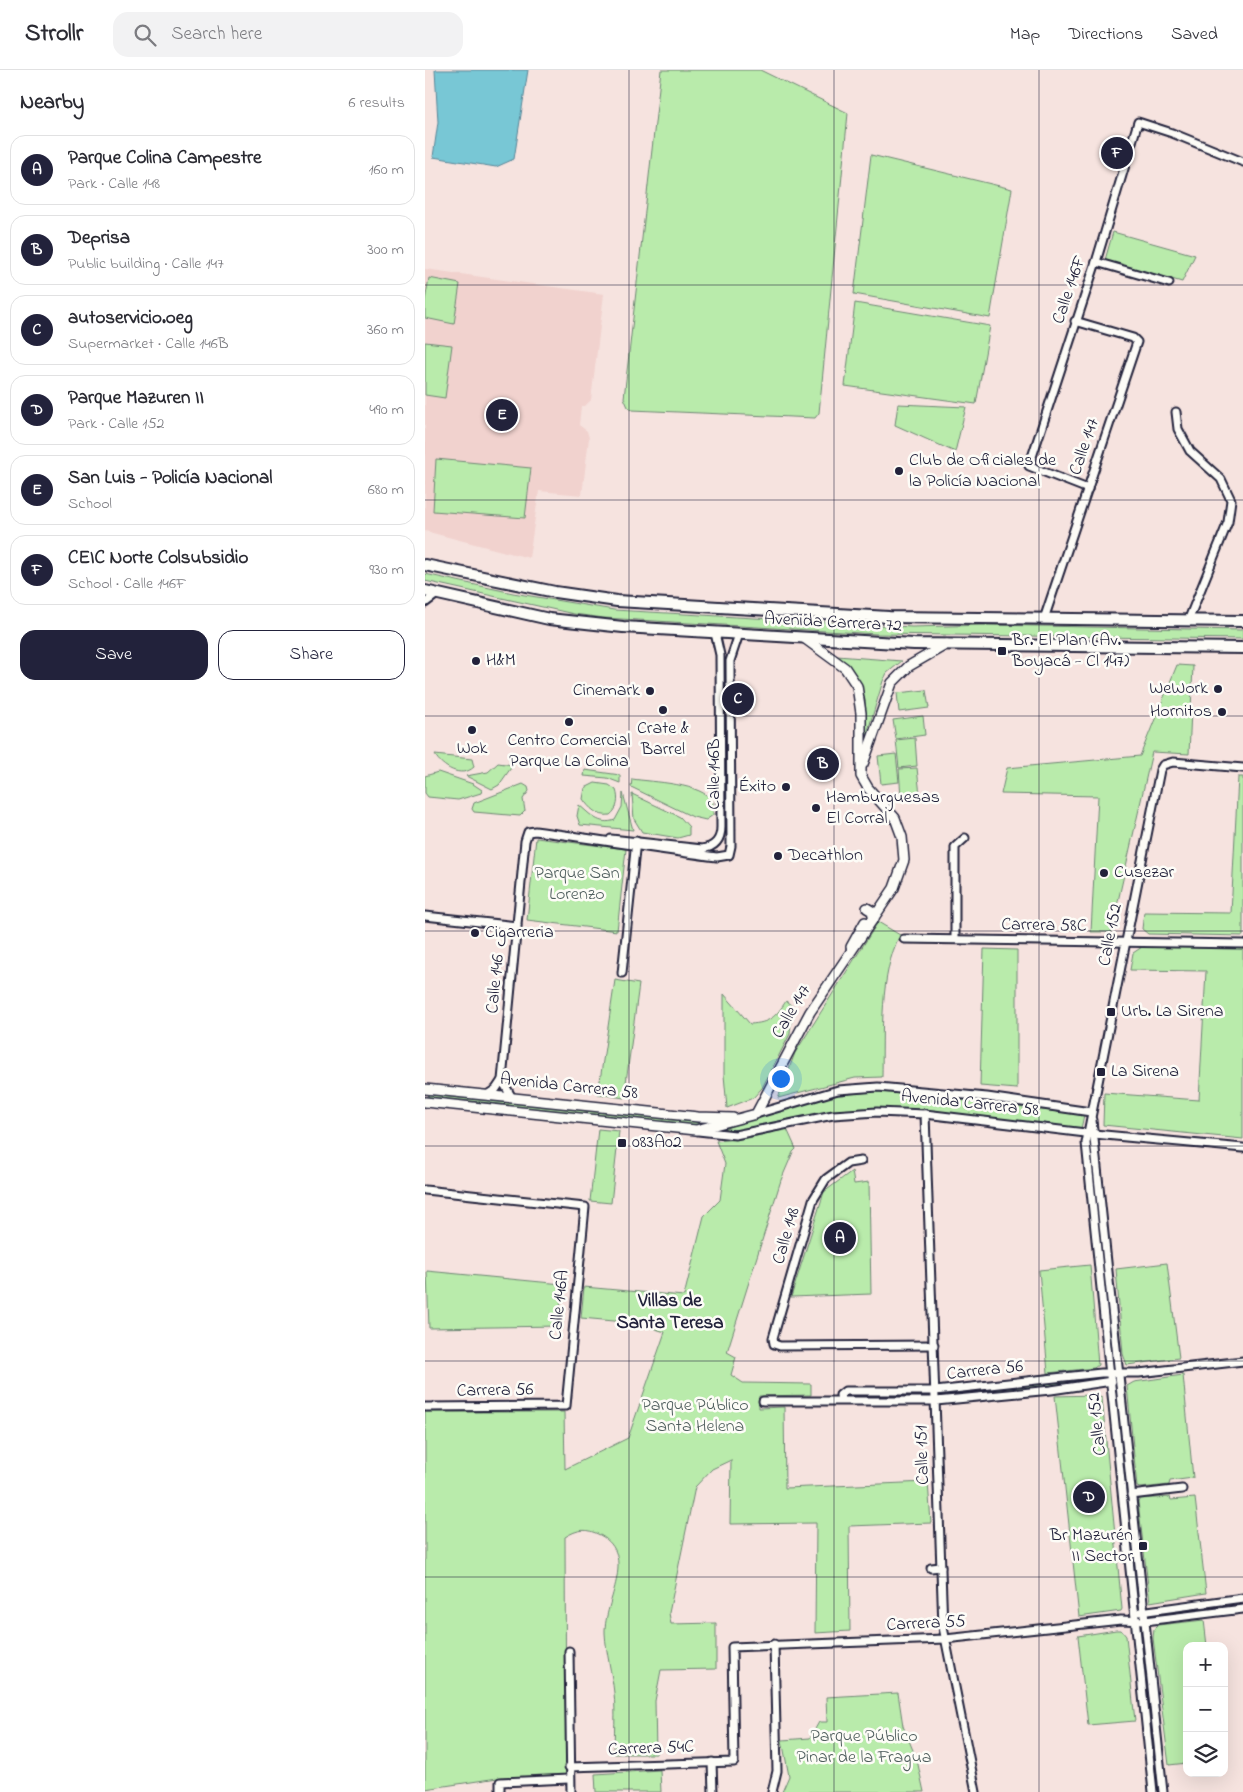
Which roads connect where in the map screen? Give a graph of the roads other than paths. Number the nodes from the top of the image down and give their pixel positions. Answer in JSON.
{"nodes":[{"id":1,"x":1243,"y":162,"type":"edge"},
{"id":2,"x":1096,"y":262,"type":"junction"},
{"id":3,"x":1169,"y":283,"type":"dead end"},
{"id":4,"x":1075,"y":321,"type":"junction"},
{"id":5,"x":1176,"y":412,"type":"dead end"},
{"id":6,"x":1088,"y":489,"type":"junction"},
{"id":7,"x":425,"y":565,"type":"edge"},
{"id":8,"x":425,"y":591,"type":"edge"},
{"id":9,"x":437,"y":594,"type":"junction"},
{"id":10,"x":425,"y":603,"type":"edge"},
{"id":11,"x":1044,"y":619,"type":"junction"},
{"id":12,"x":1188,"y":621,"type":"junction"},
{"id":13,"x":1243,"y":621,"type":"edge"},
{"id":14,"x":715,"y":633,"type":"junction"},
{"id":15,"x":739,"y":634,"type":"junction"},
{"id":16,"x":804,"y":638,"type":"junction"},
{"id":17,"x":947,"y":644,"type":"junction"},
{"id":18,"x":1243,"y":648,"type":"edge"},
{"id":19,"x":720,"y":679,"type":"junction"},
{"id":20,"x":730,"y":679,"type":"junction"},
{"id":21,"x":1243,"y":768,"type":"edge"},
{"id":22,"x":861,"y":772,"type":"junction"},
{"id":23,"x":965,"y":838,"type":"dead end"},
{"id":24,"x":636,"y":843,"type":"junction"},
{"id":25,"x":425,"y":916,"type":"edge"},
{"id":26,"x":517,"y":926,"type":"junction"},
{"id":27,"x":904,"y":939,"type":"dead end"},
{"id":28,"x":955,"y":939,"type":"junction"},
{"id":29,"x":1125,"y":942,"type":"junction"},
{"id":30,"x":1243,"y":944,"type":"edge"},
{"id":31,"x":622,"y":973,"type":"dead end"},
{"id":32,"x":502,"y":1080,"type":"junction"},
{"id":33,"x":425,"y":1089,"type":"edge"},
{"id":34,"x":487,"y":1095,"type":"junction"},
{"id":35,"x":512,"y":1098,"type":"junction"},
{"id":36,"x":425,"y":1102,"type":"edge"},
{"id":37,"x":1091,"y":1112,"type":"junction"},
{"id":38,"x":756,"y":1114,"type":"junction"},
{"id":39,"x":925,"y":1114,"type":"junction"},
{"id":40,"x":740,"y":1118,"type":"junction"},
{"id":41,"x":696,"y":1130,"type":"junction"},
{"id":42,"x":1091,"y":1134,"type":"junction"},
{"id":43,"x":1243,"y":1148,"type":"edge"},
{"id":44,"x":861,"y":1160,"type":"dead end"},
{"id":45,"x":425,"y":1190,"type":"edge"},
{"id":46,"x":934,"y":1344,"type":"junction"},
{"id":47,"x":1243,"y":1361,"type":"edge"},
{"id":48,"x":1108,"y":1373,"type":"junction"},
{"id":49,"x":1119,"y":1376,"type":"junction"},
{"id":50,"x":1109,"y":1382,"type":"junction"},
{"id":51,"x":935,"y":1391,"type":"junction"},
{"id":52,"x":841,"y":1400,"type":"junction"},
{"id":53,"x":763,"y":1401,"type":"dead end"},
{"id":54,"x":936,"y":1401,"type":"junction"},
{"id":55,"x":566,"y":1406,"type":"joint"},
{"id":56,"x":425,"y":1407,"type":"edge"},
{"id":57,"x":1182,"y":1490,"type":"dead end"},
{"id":58,"x":1131,"y":1496,"type":"junction"},
{"id":59,"x":931,"y":1568,"type":"dead end"},
{"id":60,"x":941,"y":1568,"type":"junction"},
{"id":61,"x":1243,"y":1598,"type":"edge"},
{"id":62,"x":1243,"y":1609,"type":"edge"},
{"id":63,"x":1144,"y":1610,"type":"junction"},
{"id":64,"x":1134,"y":1618,"type":"junction"},
{"id":65,"x":1145,"y":1621,"type":"junction"},
{"id":66,"x":945,"y":1639,"type":"junction"},
{"id":67,"x":774,"y":1644,"type":"junction"},
{"id":68,"x":569,"y":1651,"type":"dead end"},
{"id":69,"x":712,"y":1762,"type":"junction"},
{"id":70,"x":734,"y":1762,"type":"joint"},
{"id":71,"x":569,"y":1767,"type":"junction"},
{"id":72,"x":569,"y":1779,"type":"junction"},
{"id":73,"x":500,"y":1792,"type":"edge"},
{"id":74,"x":571,"y":1792,"type":"edge"},
{"id":75,"x":713,"y":1792,"type":"edge"},
{"id":76,"x":772,"y":1792,"type":"edge"},
{"id":77,"x":976,"y":1792,"type":"edge"},
{"id":78,"x":1153,"y":1792,"type":"edge"},
{"id":79,"x":1163,"y":1792,"type":"edge"}],
"edges":[{"from":1,"to":2,"type":"street","name":"Calle 146F"},
{"from":2,"to":3,"type":"street"},
{"from":2,"to":4,"type":"street","name":"Calle 146F"},
{"from":4,"to":6,"type":"street","name":"Calle 146F"},
{"from":4,"to":6,"type":"street","name":"Calle 147"},
{"from":5,"to":12,"type":"street"},
{"from":6,"to":11,"type":"street","name":"Calle 147"},
{"from":7,"to":11,"type":"highway","name":"Avenida Carrera 72"},
{"from":8,"to":9,"type":"highway","name":"Avenida Carrera 72"},
{"from":9,"to":10,"type":"street"},
{"from":9,"to":14,"type":"highway","name":"Avenida Carrera 72"},
{"from":11,"to":12,"type":"highway","name":"Avenida Carrera 72"},
{"from":12,"to":13,"type":"highway","name":"Avenida Carrera 72"},
{"from":14,"to":15,"type":"highway","name":"Avenida Carrera 72"},
{"from":14,"to":19,"type":"street","name":"Calle 146B"},
{"from":15,"to":16,"type":"highway","name":"Avenida Carrera 72"},
{"from":15,"to":20,"type":"street","name":"Calle 146B"},
{"from":16,"to":17,"type":"highway","name":"Avenida Carrera 72"},
{"from":16,"to":22,"type":"main road","name":"Calle 147"},
{"from":17,"to":18,"type":"highway","name":"Avenida Carrera 72"},
{"from":17,"to":22,"type":"main road"},
{"from":19,"to":20,"type":"street"},
{"from":19,"to":24,"type":"street","name":"Calle 146B"},
{"from":20,"to":24,"type":"street","name":"Calle 146B"},
{"from":21,"to":29,"type":"street","name":"Calle 152"},
{"from":22,"to":38,"type":"main road","name":"Calle 147"},
{"from":23,"to":28,"type":"street"},
{"from":24,"to":26,"type":"street","name":"Calle 146"},
{"from":24,"to":31,"type":"street"},
{"from":25,"to":26,"type":"street"},
{"from":26,"to":32,"type":"street","name":"Calle 146"},
{"from":27,"to":28,"type":"street","name":"Carrera 58C"},
{"from":28,"to":29,"type":"street","name":"Carrera 58C"},
{"from":29,"to":30,"type":"street","name":"Carrera 58C"},
{"from":29,"to":37,"type":"street","name":"Calle 152"},
{"from":32,"to":34,"type":"street"},
{"from":32,"to":35,"type":"street"},
{"from":33,"to":34,"type":"main road","name":"Avenida Carrera 58"},
{"from":34,"to":35,"type":"main road","name":"Avenida Carrera 58"},
{"from":35,"to":40,"type":"main road","name":"Avenida Carrera 58"},
{"from":36,"to":41,"type":"main road","name":"Avenida Carrera 58"},
{"from":37,"to":38,"type":"street","name":"Avenida Carrera 58"},
{"from":37,"to":42,"type":"street","name":"Calle 152"},
{"from":38,"to":40,"type":"main road","name":"Avenida Carrera 58"},
{"from":39,"to":41,"type":"street","name":"Avenida Carrera 58"},
{"from":39,"to":42,"type":"street","name":"Avenida Carrera 58"},
{"from":39,"to":46,"type":"street","name":"Calle 151"},
{"from":40,"to":41,"type":"main road","name":"Avenida Carrera 58"},
{"from":42,"to":43,"type":"street","name":"Avenida Carrera 58"},
{"from":42,"to":48,"type":"street","name":"Calle 152"},
{"from":42,"to":49,"type":"street","name":"Calle 152"},
{"from":44,"to":46,"type":"street","name":"Calle 148"},
{"from":45,"to":55,"type":"street","name":"Calle 146A"},
{"from":46,"to":51,"type":"street","name":"Calle 151"},
{"from":47,"to":49,"type":"street","name":"Carrera 56"},
{"from":48,"to":49,"type":"street","name":"Carrera 56"},
{"from":48,"to":50,"type":"street","name":"Calle 152"},
{"from":48,"to":51,"type":"street","name":"Carrera 56"},
{"from":49,"to":50,"type":"street","name":"Carrera 56"},
{"from":49,"to":58,"type":"street","name":"Calle 152"},
{"from":50,"to":54,"type":"street","name":"Carrera 56"},
{"from":50,"to":64,"type":"street","name":"Calle 152"},
{"from":51,"to":52,"type":"street","name":"Carrera 56"},
{"from":51,"to":54,"type":"street","name":"Calle 151"},
{"from":52,"to":53,"type":"street","name":"Carrera 56"},
{"from":52,"to":54,"type":"street","name":"Carrera 56"},
{"from":54,"to":60,"type":"street","name":"Calle 151"},
{"from":55,"to":56,"type":"street","name":"Carrera 56"},
{"from":57,"to":58,"type":"street"},
{"from":58,"to":63,"type":"street","name":"Calle 152"},
{"from":59,"to":60,"type":"street"},
{"from":60,"to":66,"type":"street","name":"Calle 151"},
{"from":61,"to":63,"type":"street","name":"Carrera 55"},
{"from":62,"to":65,"type":"street","name":"Carrera 55"},
{"from":63,"to":64,"type":"street","name":"Carrera 55"},
{"from":63,"to":65,"type":"street","name":"Calle 152"},
{"from":64,"to":65,"type":"street","name":"Carrera 55"},
{"from":64,"to":66,"type":"street","name":"Carrera 55"},
{"from":64,"to":78,"type":"street","name":"Calle 152"},
{"from":65,"to":79,"type":"street","name":"Calle 152"},
{"from":66,"to":67,"type":"street","name":"Carrera 55"},
{"from":66,"to":77,"type":"street","name":"Calle 151"},
{"from":67,"to":70,"type":"street","name":"Carrera 55"},
{"from":67,"to":76,"type":"street"},
{"from":68,"to":71,"type":"street"},
{"from":69,"to":70,"type":"street","name":"Carrera 54C"},
{"from":69,"to":71,"type":"street","name":"Carrera 54C"},
{"from":69,"to":75,"type":"street"},
{"from":71,"to":72,"type":"street"},
{"from":72,"to":73,"type":"street"},
{"from":72,"to":74,"type":"street"}]}
